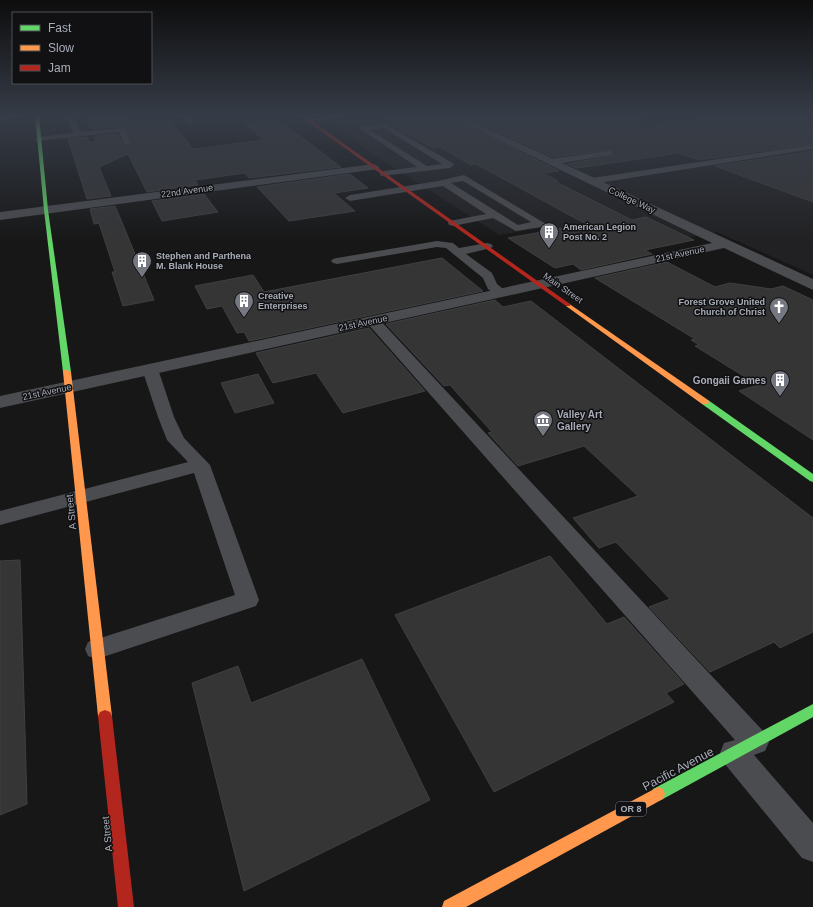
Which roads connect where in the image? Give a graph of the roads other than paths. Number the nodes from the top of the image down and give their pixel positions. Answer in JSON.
{"nodes":[{"id":1,"x":41,"y":157,"type":"edge"},
{"id":2,"x":360,"y":157,"type":"edge"},
{"id":3,"x":408,"y":157,"type":"edge"},
{"id":4,"x":437,"y":157,"type":"edge"},
{"id":5,"x":540,"y":157,"type":"edge"},
{"id":6,"x":580,"y":157,"type":"edge"},
{"id":7,"x":748,"y":157,"type":"edge"},
{"id":8,"x":550,"y":162,"type":"junction"},
{"id":9,"x":374,"y":167,"type":"junction"},
{"id":10,"x":425,"y":168,"type":"junction"},
{"id":11,"x":384,"y":174,"type":"junction"},
{"id":12,"x":592,"y":182,"type":"junction"},
{"id":13,"x":446,"y":183,"type":"junction"},
{"id":14,"x":406,"y":189,"type":"junction"},
{"id":15,"x":350,"y":198,"type":"dead end"},
{"id":16,"x":46,"y":210,"type":"junction"},
{"id":17,"x":495,"y":215,"type":"junction"},
{"id":18,"x":0,"y":216,"type":"edge"},
{"id":19,"x":453,"y":223,"type":"junction"},
{"id":20,"x":726,"y":244,"type":"junction"},
{"id":21,"x":487,"y":246,"type":"junction"},
{"id":22,"x":457,"y":252,"type":"junction"},
{"id":23,"x":337,"y":261,"type":"dead end"},
{"id":24,"x":541,"y":285,"type":"junction"},
{"id":25,"x":813,"y":285,"type":"edge"},
{"id":26,"x":502,"y":293,"type":"junction"},
{"id":27,"x":373,"y":321,"type":"junction"},
{"id":28,"x":150,"y":369,"type":"junction"},
{"id":29,"x":69,"y":387,"type":"junction"},
{"id":30,"x":0,"y":402,"type":"edge"},
{"id":31,"x":201,"y":465,"type":"junction"},
{"id":32,"x":813,"y":479,"type":"edge"},
{"id":33,"x":81,"y":496,"type":"junction"},
{"id":34,"x":0,"y":518,"type":"edge"},
{"id":35,"x":98,"y":649,"type":"junction"},
{"id":36,"x":813,"y":710,"type":"edge"},
{"id":37,"x":745,"y":747,"type":"junction"},
{"id":38,"x":813,"y":847,"type":"edge"},
{"id":39,"x":126,"y":907,"type":"edge"},
{"id":40,"x":450,"y":907,"type":"edge"}],
"edges":[{"from":1,"to":16,"type":"street","name":"A Street"},
{"from":2,"to":9,"type":"street","name":"Main Street"},
{"from":3,"to":10,"type":"lane"},
{"from":4,"to":10,"type":"lane"},
{"from":5,"to":8,"type":"street","name":"College Way"},
{"from":6,"to":8,"type":"lane"},
{"from":7,"to":12,"type":"lane"},
{"from":8,"to":12,"type":"street","name":"College Way"},
{"from":9,"to":11,"type":"street","name":"Main Street"},
{"from":9,"to":16,"type":"street","name":"22nd Avenue"},
{"from":10,"to":11,"type":"lane"},
{"from":11,"to":14,"type":"street","name":"Main Street"},
{"from":12,"to":20,"type":"street","name":"College Way"},
{"from":13,"to":14,"type":"lane"},
{"from":13,"to":17,"type":"lane"},
{"from":13,"to":17,"type":"lane"},
{"from":14,"to":15,"type":"lane"},
{"from":14,"to":19,"type":"street","name":"Main Street"},
{"from":16,"to":18,"type":"street","name":"22nd Avenue"},
{"from":16,"to":29,"type":"street","name":"A Street"},
{"from":17,"to":19,"type":"lane"},
{"from":19,"to":21,"type":"street","name":"Main Street"},
{"from":20,"to":24,"type":"street","name":"21st Avenue"},
{"from":20,"to":25,"type":"street","name":"College Way"},
{"from":21,"to":22,"type":"lane"},
{"from":21,"to":24,"type":"street","name":"Main Street"},
{"from":22,"to":23,"type":"lane"},
{"from":22,"to":26,"type":"lane"},
{"from":24,"to":26,"type":"street","name":"21st Avenue"},
{"from":24,"to":32,"type":"street","name":"Main Street"},
{"from":26,"to":27,"type":"street","name":"21st Avenue"},
{"from":27,"to":28,"type":"street","name":"21st Avenue"},
{"from":27,"to":37,"type":"lane"},
{"from":28,"to":29,"type":"street","name":"21st Avenue"},
{"from":28,"to":31,"type":"lane"},
{"from":29,"to":30,"type":"street","name":"21st Avenue"},
{"from":29,"to":33,"type":"street","name":"A Street"},
{"from":31,"to":33,"type":"lane"},
{"from":31,"to":35,"type":"lane"},
{"from":33,"to":34,"type":"lane"},
{"from":33,"to":35,"type":"street","name":"A Street"},
{"from":35,"to":39,"type":"street","name":"A Street"},
{"from":36,"to":37,"type":"street","name":"Pacific Avenue","number":"OR 8"},
{"from":37,"to":38,"type":"lane"},
{"from":37,"to":40,"type":"street","name":"Pacific Avenue","number":"OR 8"}]}
